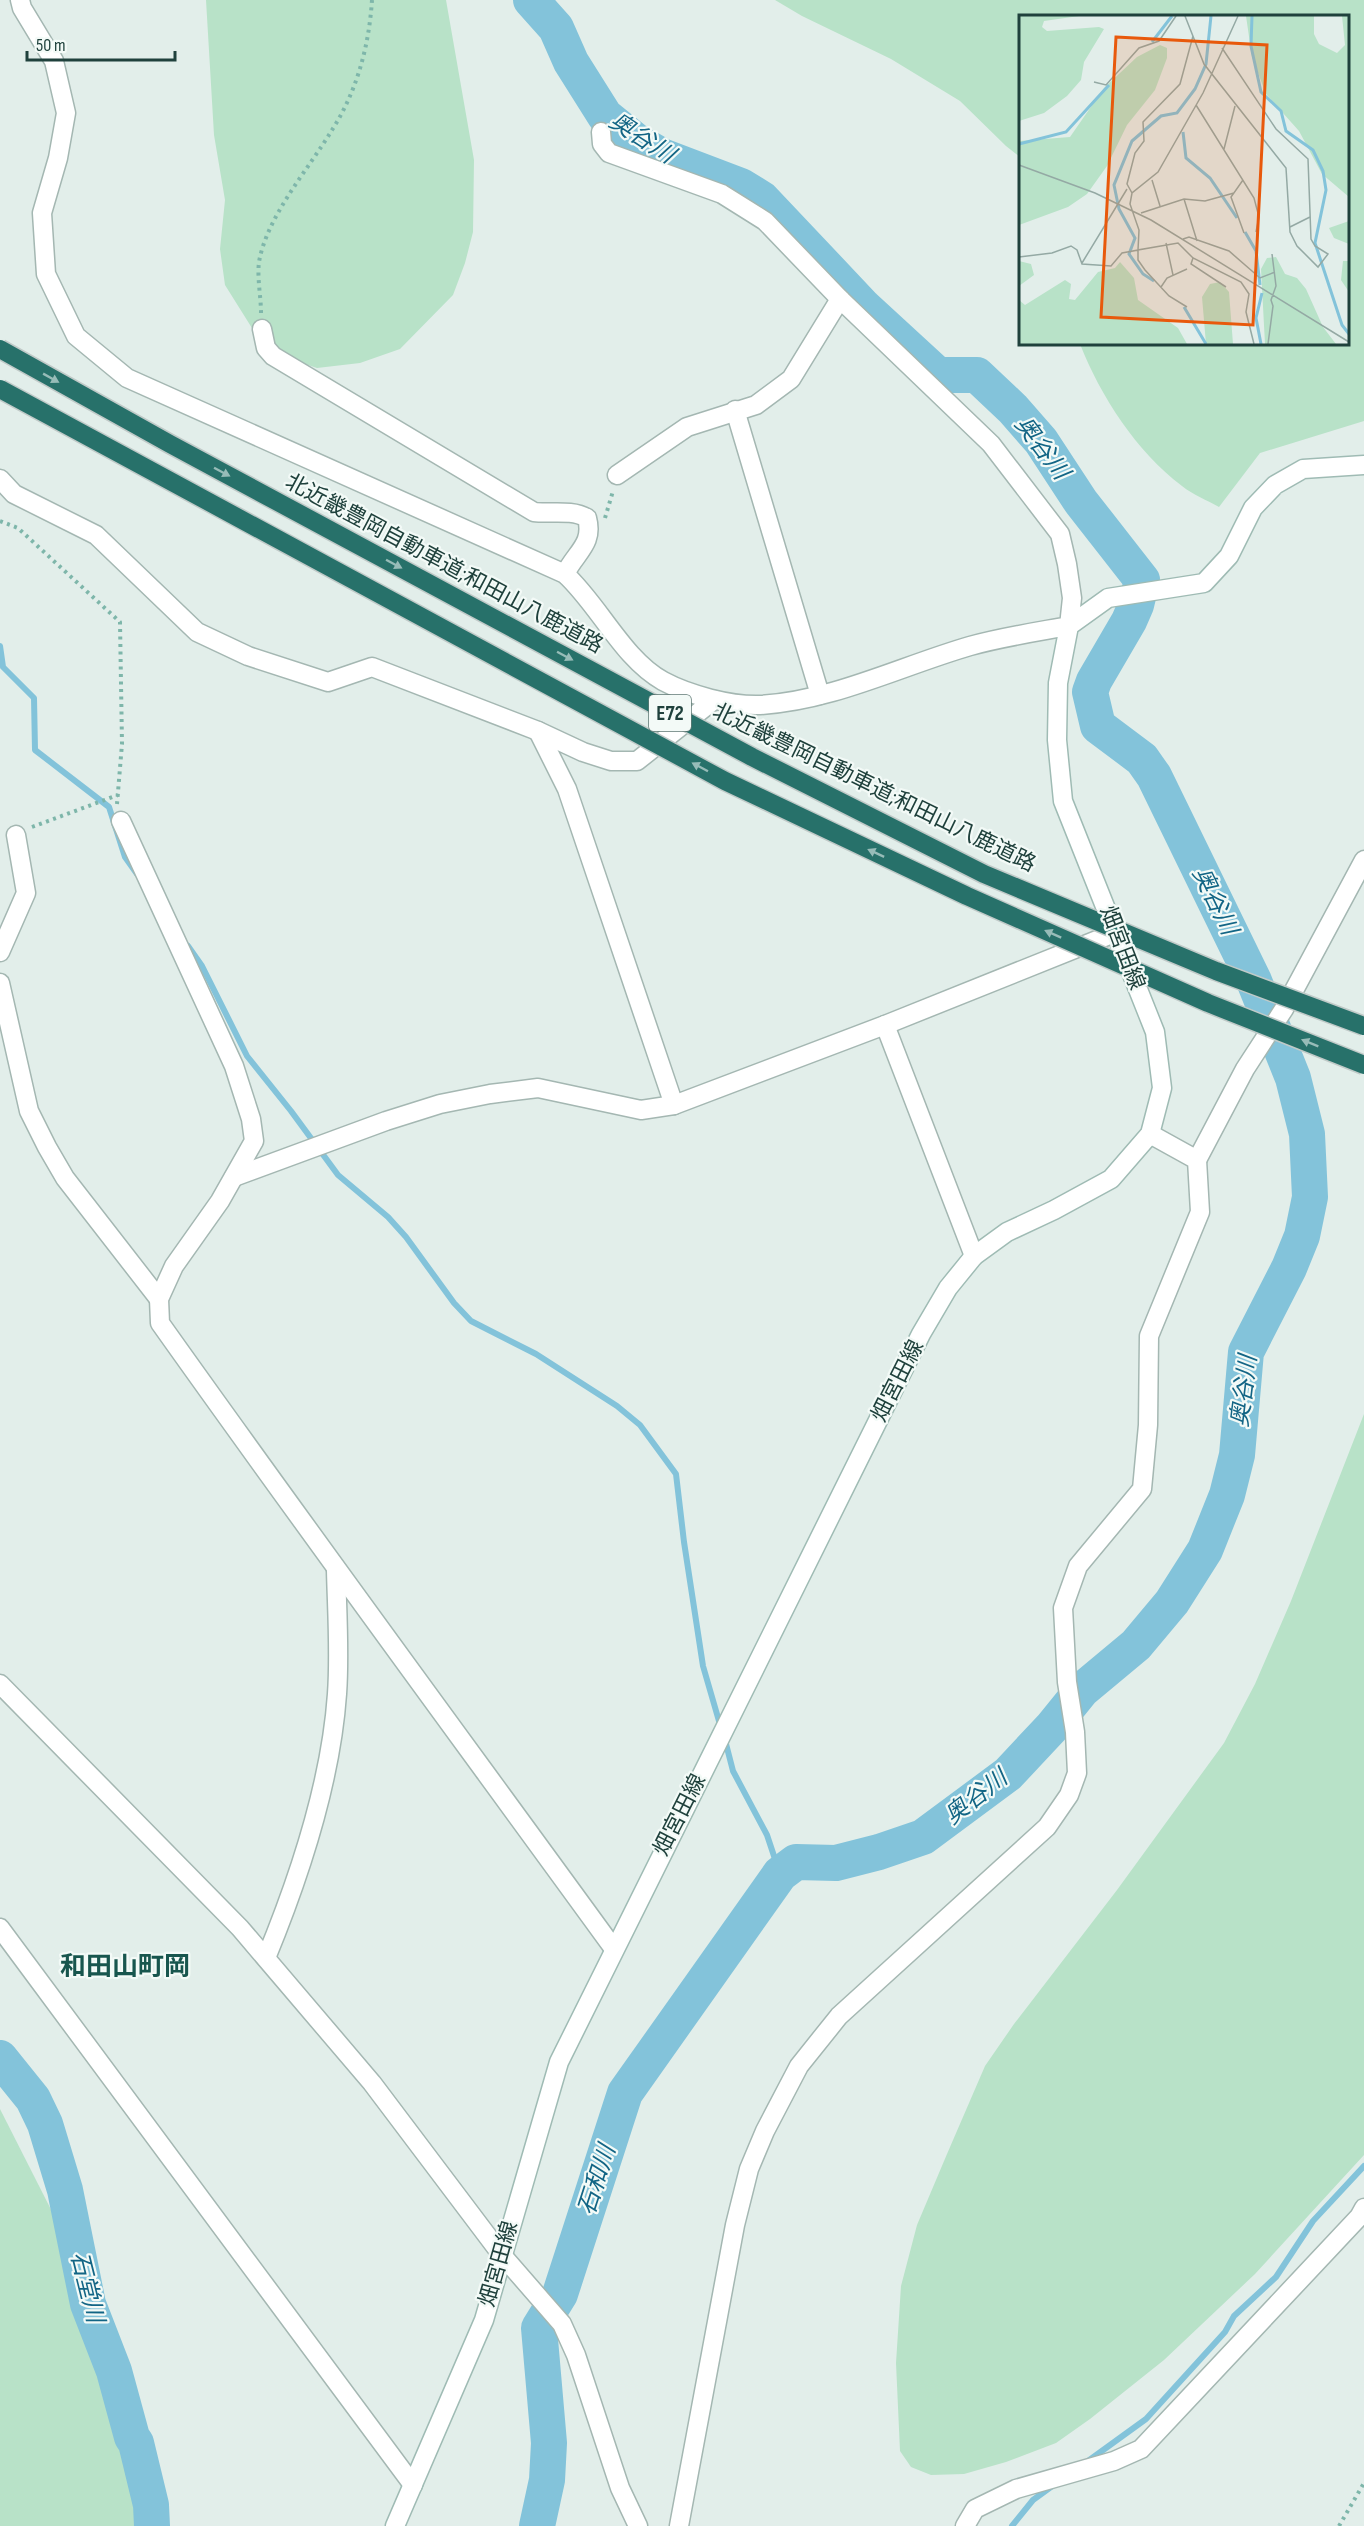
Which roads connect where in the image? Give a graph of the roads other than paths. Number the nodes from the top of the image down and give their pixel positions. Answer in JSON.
{"nodes":[{"id":1,"x":20,"y":0,"type":"edge"},
{"id":2,"x":601,"y":132,"type":"dead end"},
{"id":3,"x":840,"y":299,"type":"junction"},
{"id":4,"x":262,"y":329,"type":"road end"},
{"id":5,"x":0,"y":349,"type":"edge"},
{"id":6,"x":0,"y":389,"type":"edge"},
{"id":7,"x":735,"y":410,"type":"junction"},
{"id":8,"x":1364,"y":465,"type":"edge"},
{"id":9,"x":617,"y":475,"type":"road end"},
{"id":10,"x":0,"y":479,"type":"edge"},
{"id":11,"x":565,"y":574,"type":"junction"},
{"id":12,"x":1069,"y":626,"type":"junction"},
{"id":13,"x":819,"y":695,"type":"junction"},
{"id":14,"x":714,"y":700,"type":"junction"},
{"id":15,"x":538,"y":731,"type":"junction"},
{"id":16,"x":121,"y":821,"type":"dead end"},
{"id":17,"x":16,"y":834,"type":"road end"},
{"id":18,"x":1364,"y":860,"type":"edge"},
{"id":19,"x":1117,"y":932,"type":"junction"},
{"id":20,"x":0,"y":952,"type":"edge"},
{"id":21,"x":0,"y":983,"type":"edge"},
{"id":22,"x":885,"y":1024,"type":"junction"},
{"id":23,"x":1364,"y":1026,"type":"edge"},
{"id":24,"x":1364,"y":1065,"type":"edge"},
{"id":25,"x":674,"y":1105,"type":"junction"},
{"id":26,"x":1150,"y":1134,"type":"junction"},
{"id":27,"x":1197,"y":1160,"type":"junction"},
{"id":28,"x":234,"y":1177,"type":"junction"},
{"id":29,"x":974,"y":1256,"type":"junction"},
{"id":30,"x":159,"y":1299,"type":"junction"},
{"id":31,"x":336,"y":1570,"type":"junction"},
{"id":32,"x":0,"y":1684,"type":"edge"},
{"id":33,"x":0,"y":1928,"type":"edge"},
{"id":34,"x":614,"y":1949,"type":"junction"},
{"id":35,"x":266,"y":1958,"type":"junction"},
{"id":36,"x":1364,"y":2208,"type":"edge"},
{"id":37,"x":501,"y":2254,"type":"junction"},
{"id":38,"x":413,"y":2486,"type":"junction"},
{"id":39,"x":395,"y":2526,"type":"edge"},
{"id":40,"x":638,"y":2526,"type":"edge"},
{"id":41,"x":679,"y":2526,"type":"edge"},
{"id":42,"x":965,"y":2526,"type":"edge"}],
"edges":[{"from":1,"to":11,"type":"street"},
{"from":2,"to":3,"type":"street","name":"畑宮田線"},
{"from":3,"to":7,"type":"street"},
{"from":3,"to":12,"type":"street","name":"畑宮田線"},
{"from":4,"to":11,"type":"street"},
{"from":5,"to":23,"type":"highway","name":"北近畿豊岡自動車道;和田山八鹿道路","number":"E72","one_way":true,"bridge":true},
{"from":24,"to":6,"type":"highway","number":"E72","one_way":true,"bridge":true},
{"from":7,"to":9,"type":"street"},
{"from":7,"to":13,"type":"street"},
{"from":8,"to":12,"type":"street"},
{"from":10,"to":15,"type":"street"},
{"from":11,"to":14,"type":"street"},
{"from":12,"to":13,"type":"street"},
{"from":12,"to":19,"type":"street","name":"畑宮田線"},
{"from":13,"to":14,"type":"street"},
{"from":14,"to":15,"type":"street"},
{"from":15,"to":25,"type":"street"},
{"from":16,"to":28,"type":"street"},
{"from":17,"to":20,"type":"street"},
{"from":18,"to":27,"type":"street"},
{"from":19,"to":22,"type":"street"},
{"from":19,"to":26,"type":"street","name":"畑宮田線"},
{"from":21,"to":30,"type":"street"},
{"from":22,"to":25,"type":"street"},
{"from":22,"to":29,"type":"street"},
{"from":25,"to":28,"type":"street"},
{"from":26,"to":27,"type":"street"},
{"from":26,"to":29,"type":"street","name":"畑宮田線"},
{"from":27,"to":41,"type":"street"},
{"from":28,"to":30,"type":"street"},
{"from":29,"to":34,"type":"street","name":"畑宮田線"},
{"from":30,"to":31,"type":"street"},
{"from":31,"to":34,"type":"street"},
{"from":31,"to":35,"type":"street"},
{"from":32,"to":35,"type":"street"},
{"from":33,"to":38,"type":"street"},
{"from":34,"to":37,"type":"street","name":"畑宮田線"},
{"from":35,"to":37,"type":"street"},
{"from":36,"to":42,"type":"street"},
{"from":37,"to":38,"type":"street","name":"畑宮田線"},
{"from":37,"to":40,"type":"street"},
{"from":38,"to":39,"type":"street","name":"畑宮田線"}]}
